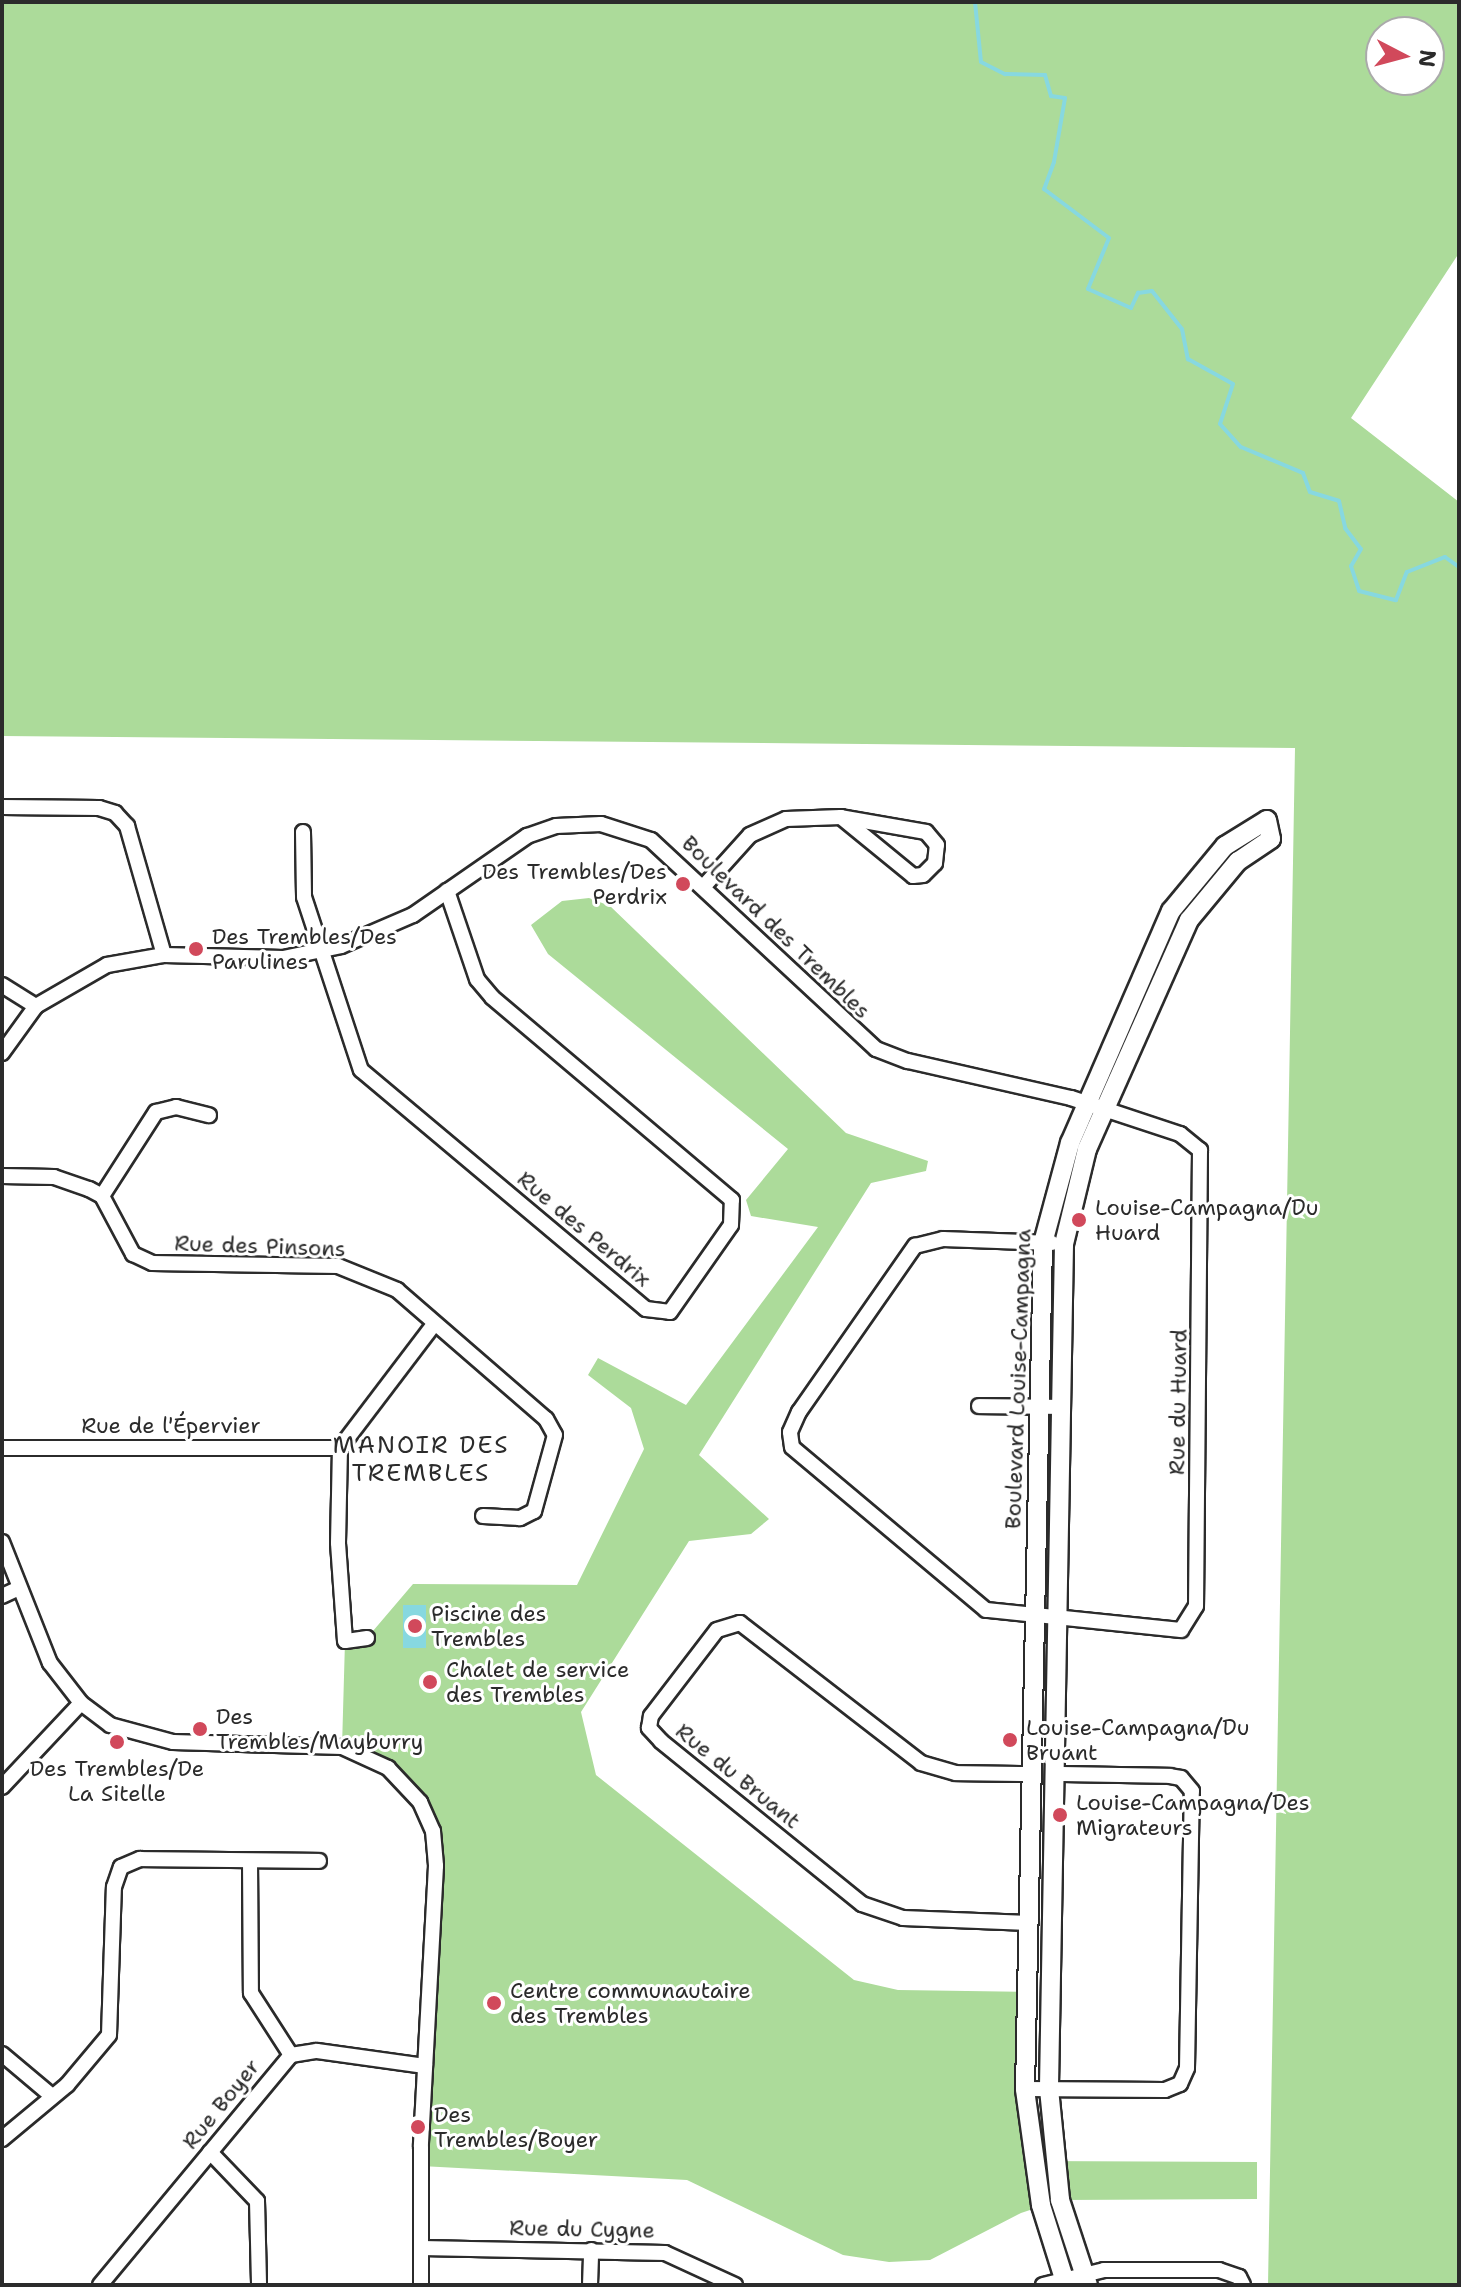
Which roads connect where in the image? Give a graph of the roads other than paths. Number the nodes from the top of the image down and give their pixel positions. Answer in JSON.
{"nodes":[{"id":1,"x":2,"y":807,"type":"edge"},
{"id":2,"x":841,"y":817,"type":"junction"},
{"id":3,"x":303,"y":832,"type":"dead end"},
{"id":4,"x":705,"y":885,"type":"junction"},
{"id":5,"x":447,"y":891,"type":"junction"},
{"id":6,"x":322,"y":951,"type":"junction"},
{"id":7,"x":164,"y":955,"type":"junction"},
{"id":8,"x":2,"y":985,"type":"edge"},
{"id":9,"x":36,"y":1006,"type":"junction"},
{"id":10,"x":2,"y":1053,"type":"edge"},
{"id":11,"x":1094,"y":1109,"type":"junction"},
{"id":12,"x":209,"y":1115,"type":"dead end"},
{"id":13,"x":2,"y":1176,"type":"edge"},
{"id":14,"x":102,"y":1196,"type":"junction"},
{"id":15,"x":1043,"y":1243,"type":"junction"},
{"id":16,"x":1064,"y":1244,"type":"junction"},
{"id":17,"x":434,"y":1324,"type":"junction"},
{"id":18,"x":979,"y":1406,"type":"dead end"},
{"id":19,"x":1039,"y":1407,"type":"junction"},
{"id":20,"x":1060,"y":1407,"type":"junction"},
{"id":21,"x":2,"y":1448,"type":"edge"},
{"id":22,"x":340,"y":1448,"type":"junction"},
{"id":23,"x":483,"y":1516,"type":"dead end"},
{"id":24,"x":2,"y":1542,"type":"edge"},
{"id":25,"x":19,"y":1588,"type":"junction"},
{"id":26,"x":2,"y":1596,"type":"edge"},
{"id":27,"x":1046,"y":1618,"type":"junction"},
{"id":28,"x":367,"y":1638,"type":"dead end"},
{"id":29,"x":81,"y":1703,"type":"junction"},
{"id":30,"x":1031,"y":1774,"type":"junction"},
{"id":31,"x":1055,"y":1774,"type":"junction"},
{"id":32,"x":2,"y":1787,"type":"edge"},
{"id":33,"x":250,"y":1861,"type":"junction"},
{"id":34,"x":319,"y":1861,"type":"dead end"},
{"id":35,"x":1029,"y":1923,"type":"junction"},
{"id":36,"x":1050,"y":1923,"type":"junction"},
{"id":37,"x":2,"y":2054,"type":"edge"},
{"id":38,"x":291,"y":2055,"type":"junction"},
{"id":39,"x":425,"y":2066,"type":"junction"},
{"id":40,"x":1025,"y":2089,"type":"junction"},
{"id":41,"x":1049,"y":2089,"type":"junction"},
{"id":42,"x":52,"y":2096,"type":"junction"},
{"id":43,"x":2,"y":2139,"type":"edge"},
{"id":44,"x":210,"y":2152,"type":"junction"},
{"id":45,"x":422,"y":2248,"type":"junction"},
{"id":46,"x":591,"y":2250,"type":"junction"},
{"id":47,"x":1086,"y":2279,"type":"edge"},
{"id":48,"x":1065,"y":2281,"type":"edge"},
{"id":49,"x":100,"y":2285,"type":"edge"},
{"id":50,"x":259,"y":2285,"type":"edge"},
{"id":51,"x":421,"y":2285,"type":"edge"},
{"id":52,"x":590,"y":2285,"type":"edge"},
{"id":53,"x":735,"y":2285,"type":"edge"},
{"id":54,"x":1043,"y":2285,"type":"edge"},
{"id":55,"x":1243,"y":2285,"type":"edge"}],
"edges":[{"from":1,"to":7,"type":"street"},
{"from":2,"to":2,"type":"street"},
{"from":2,"to":4,"type":"street"},
{"from":3,"to":6,"type":"street"},
{"from":4,"to":5,"type":"street","name":"Boulevard des Trembles"},
{"from":4,"to":11,"type":"street","name":"Boulevard des Trembles"},
{"from":5,"to":6,"type":"street","name":"Boulevard des Trembles"},
{"from":5,"to":6,"type":"street","name":"Rue des Perdrix"},
{"from":6,"to":7,"type":"street","name":"Boulevard des Trembles"},
{"from":7,"to":9,"type":"street","name":"Boulevard des Trembles"},
{"from":8,"to":9,"type":"street"},
{"from":9,"to":10,"type":"street","name":"Boulevard des Trembles"},
{"from":11,"to":11,"type":"street","name":"Boulevard Louise-Campagna"},
{"from":11,"to":15,"type":"street","name":"Boulevard Louise-Campagna"},
{"from":11,"to":16,"type":"street","name":"Boulevard Louise-Campagna"},
{"from":11,"to":27,"type":"street","name":"Rue du Huard"},
{"from":12,"to":14,"type":"street"},
{"from":13,"to":14,"type":"street"},
{"from":14,"to":17,"type":"street","name":"Rue des Pinsons"},
{"from":15,"to":16,"type":"street","name":"Rue du Huard"},
{"from":15,"to":19,"type":"street","name":"Boulevard Louise-Campagna"},
{"from":15,"to":27,"type":"street","name":"Rue du Huard"},
{"from":16,"to":20,"type":"street","name":"Boulevard Louise-Campagna"},
{"from":17,"to":22,"type":"street"},
{"from":17,"to":23,"type":"street","name":"Rue des Pinsons"},
{"from":18,"to":19,"type":"street"},
{"from":19,"to":20,"type":"street"},
{"from":19,"to":27,"type":"street","name":"Boulevard Louise-Campagna"},
{"from":20,"to":27,"type":"street","name":"Boulevard Louise-Campagna"},
{"from":21,"to":22,"type":"street","name":"Rue de l'Épervier"},
{"from":22,"to":28,"type":"street"},
{"from":24,"to":25,"type":"street"},
{"from":25,"to":26,"type":"street"},
{"from":25,"to":29,"type":"street"},
{"from":27,"to":30,"type":"street","name":"Boulevard Louise-Campagna"},
{"from":27,"to":31,"type":"street","name":"Boulevard Louise-Campagna"},
{"from":29,"to":32,"type":"street"},
{"from":29,"to":39,"type":"street"},
{"from":30,"to":31,"type":"street"},
{"from":30,"to":35,"type":"street","name":"Boulevard Louise-Campagna"},
{"from":30,"to":35,"type":"street","name":"Rue du Bruant"},
{"from":31,"to":36,"type":"street","name":"Boulevard Louise-Campagna"},
{"from":31,"to":41,"type":"street"},
{"from":33,"to":34,"type":"street"},
{"from":33,"to":38,"type":"street"},
{"from":33,"to":42,"type":"street"},
{"from":35,"to":36,"type":"street"},
{"from":35,"to":40,"type":"street","name":"Boulevard Louise-Campagna"},
{"from":36,"to":41,"type":"street","name":"Boulevard Louise-Campagna"},
{"from":37,"to":42,"type":"street"},
{"from":38,"to":39,"type":"street","name":"Rue Boyer"},
{"from":38,"to":44,"type":"street","name":"Rue Boyer"},
{"from":39,"to":45,"type":"street"},
{"from":40,"to":41,"type":"street"},
{"from":40,"to":48,"type":"street","name":"Boulevard Louise-Campagna"},
{"from":41,"to":47,"type":"street","name":"Boulevard Louise-Campagna"},
{"from":42,"to":43,"type":"street"},
{"from":44,"to":49,"type":"street","name":"Rue Boyer"},
{"from":44,"to":50,"type":"street"},
{"from":45,"to":46,"type":"street","name":"Rue du Cygne"},
{"from":45,"to":51,"type":"street"},
{"from":46,"to":52,"type":"street"},
{"from":46,"to":53,"type":"street","name":"Rue du Cygne"},
{"from":47,"to":48,"type":"street"},
{"from":47,"to":55,"type":"street"},
{"from":48,"to":54,"type":"street"}]}
